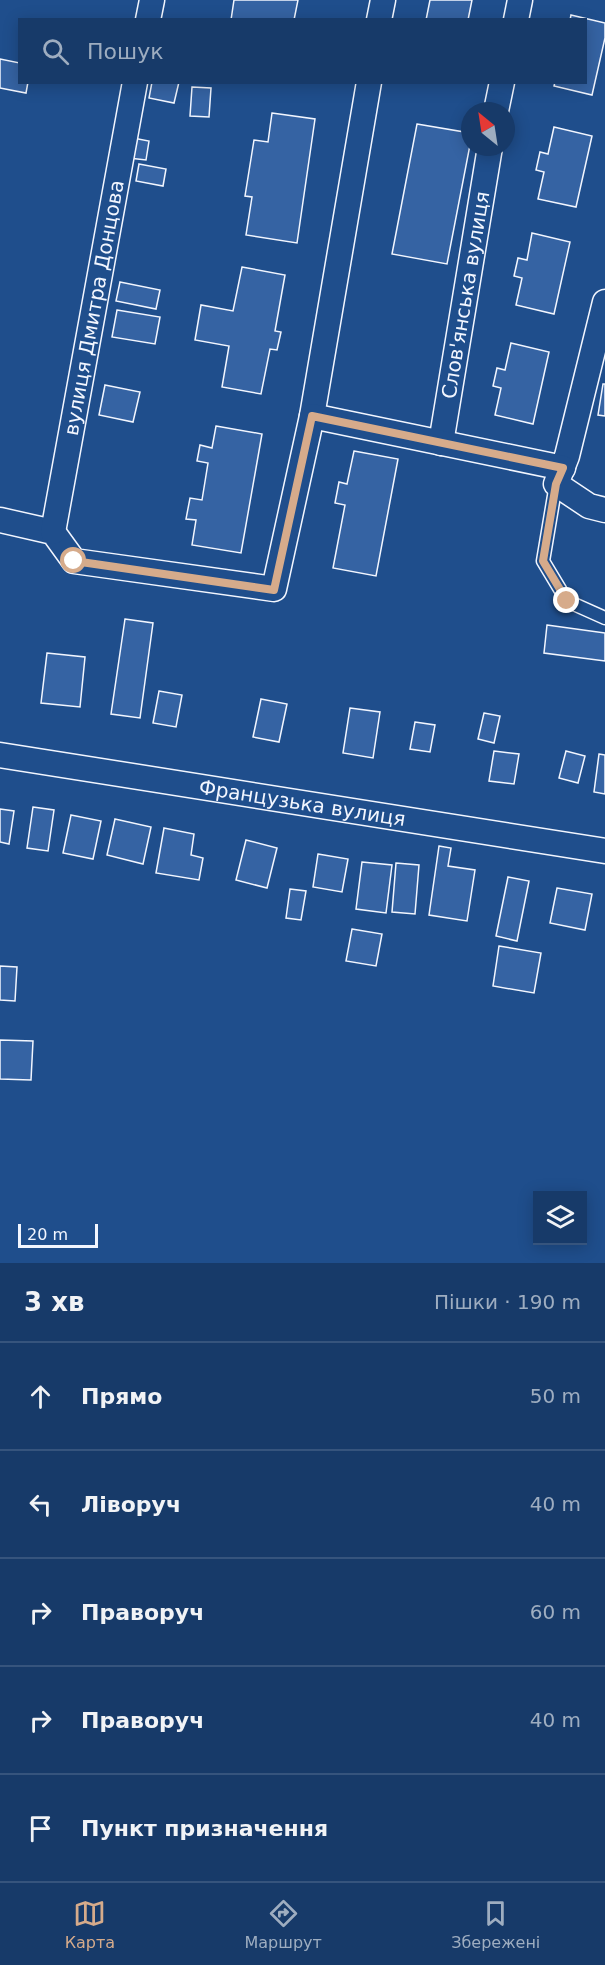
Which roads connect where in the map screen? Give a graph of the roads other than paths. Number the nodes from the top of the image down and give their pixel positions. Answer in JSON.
{"nodes":[{"id":1,"x":152,"y":0,"type":"edge"},
{"id":2,"x":383,"y":0,"type":"edge"},
{"id":3,"x":520,"y":0,"type":"edge"},
{"id":4,"x":148,"y":18,"type":"edge"},
{"id":5,"x":379,"y":18,"type":"edge"},
{"id":6,"x":516,"y":18,"type":"edge"},
{"id":7,"x":135,"y":84,"type":"edge"},
{"id":8,"x":369,"y":84,"type":"edge"},
{"id":9,"x":502,"y":84,"type":"edge"},
{"id":10,"x":498,"y":102,"type":"edge"},
{"id":11,"x":489,"y":156,"type":"edge"},
{"id":12,"x":605,"y":302,"type":"edge"},
{"id":13,"x":312,"y":416,"type":"junction"},
{"id":14,"x":441,"y":442,"type":"junction"},
{"id":15,"x":559,"y":476,"type":"junction"},
{"id":16,"x":605,"y":510,"type":"edge"},
{"id":17,"x":0,"y":520,"type":"edge"},
{"id":18,"x":53,"y":532,"type":"junction"},
{"id":19,"x":605,"y":618,"type":"edge"},
{"id":20,"x":0,"y":755,"type":"edge"},
{"id":21,"x":605,"y":851,"type":"edge"}],
"edges":[{"from":1,"to":4,"type":"street"},
{"from":2,"to":5,"type":"street"},
{"from":3,"to":6,"type":"street"},
{"from":7,"to":18,"type":"street","name":"вулиця Дмитра Донцова"},
{"from":8,"to":13,"type":"street"},
{"from":9,"to":10,"type":"street"},
{"from":11,"to":14,"type":"street","name":"Слов'янська вулиця"},
{"from":12,"to":15,"type":"street"},
{"from":13,"to":14,"type":"street"},
{"from":13,"to":18,"type":"street"},
{"from":14,"to":15,"type":"street"},
{"from":15,"to":16,"type":"street"},
{"from":15,"to":19,"type":"lane"},
{"from":17,"to":18,"type":"street"},
{"from":20,"to":21,"type":"street","name":"Французька вулиця"}]}
